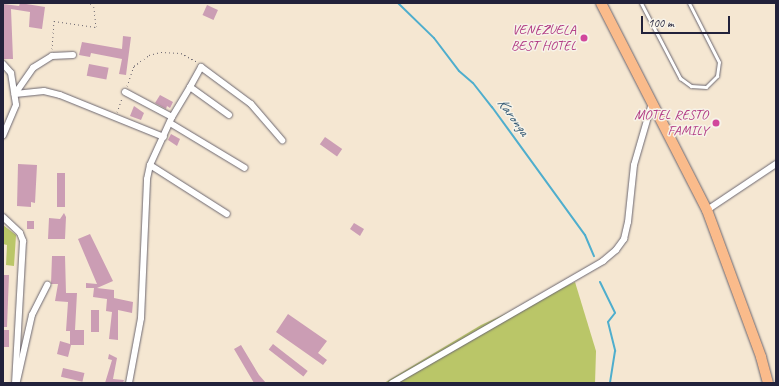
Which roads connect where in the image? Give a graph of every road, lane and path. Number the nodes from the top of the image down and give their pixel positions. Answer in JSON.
{"nodes":[{"id":1,"x":90,"y":3,"type":"edge"},
{"id":2,"x":601,"y":3,"type":"edge"},
{"id":3,"x":641,"y":3,"type":"edge"},
{"id":4,"x":689,"y":3,"type":"edge"},
{"id":5,"x":73,"y":55,"type":"dead end"},
{"id":6,"x":52,"y":56,"type":"junction"},
{"id":7,"x":3,"y":64,"type":"edge"},
{"id":8,"x":201,"y":67,"type":"junction"},
{"id":9,"x":190,"y":87,"type":"junction"},
{"id":10,"x":125,"y":92,"type":"junction"},
{"id":11,"x":15,"y":94,"type":"junction"},
{"id":12,"x":652,"y":101,"type":"junction"},
{"id":13,"x":229,"y":115,"type":"dead end"},
{"id":14,"x":115,"y":116,"type":"junction"},
{"id":15,"x":171,"y":120,"type":"junction"},
{"id":16,"x":3,"y":135,"type":"edge"},
{"id":17,"x":164,"y":137,"type":"junction"},
{"id":18,"x":282,"y":140,"type":"dead end"},
{"id":19,"x":776,"y":164,"type":"edge"},
{"id":20,"x":150,"y":165,"type":"junction"},
{"id":21,"x":245,"y":168,"type":"dead end"},
{"id":22,"x":707,"y":210,"type":"junction"},
{"id":23,"x":227,"y":214,"type":"dead end"},
{"id":24,"x":3,"y":217,"type":"edge"},
{"id":25,"x":47,"y":285,"type":"dead end"},
{"id":26,"x":16,"y":383,"type":"edge"},
{"id":27,"x":129,"y":383,"type":"edge"},
{"id":28,"x":392,"y":383,"type":"edge"},
{"id":29,"x":768,"y":383,"type":"edge"}],
"edges":[{"from":1,"to":6,"type":"path"},
{"from":2,"to":12,"type":"main road"},
{"from":3,"to":4,"type":"lane"},
{"from":5,"to":6,"type":"street"},
{"from":6,"to":11,"type":"street"},
{"from":7,"to":11,"type":"street"},
{"from":8,"to":9,"type":"street"},
{"from":8,"to":10,"type":"path"},
{"from":8,"to":18,"type":"street"},
{"from":9,"to":13,"type":"street"},
{"from":9,"to":15,"type":"street"},
{"from":10,"to":14,"type":"path"},
{"from":10,"to":15,"type":"street"},
{"from":11,"to":14,"type":"street"},
{"from":11,"to":16,"type":"street"},
{"from":12,"to":22,"type":"main road"},
{"from":12,"to":28,"type":"street"},
{"from":14,"to":17,"type":"street"},
{"from":15,"to":17,"type":"street"},
{"from":15,"to":21,"type":"street"},
{"from":17,"to":20,"type":"street"},
{"from":19,"to":22,"type":"street"},
{"from":20,"to":23,"type":"street"},
{"from":20,"to":27,"type":"street"},
{"from":22,"to":29,"type":"main road"},
{"from":24,"to":26,"type":"street"},
{"from":25,"to":26,"type":"street"}]}
